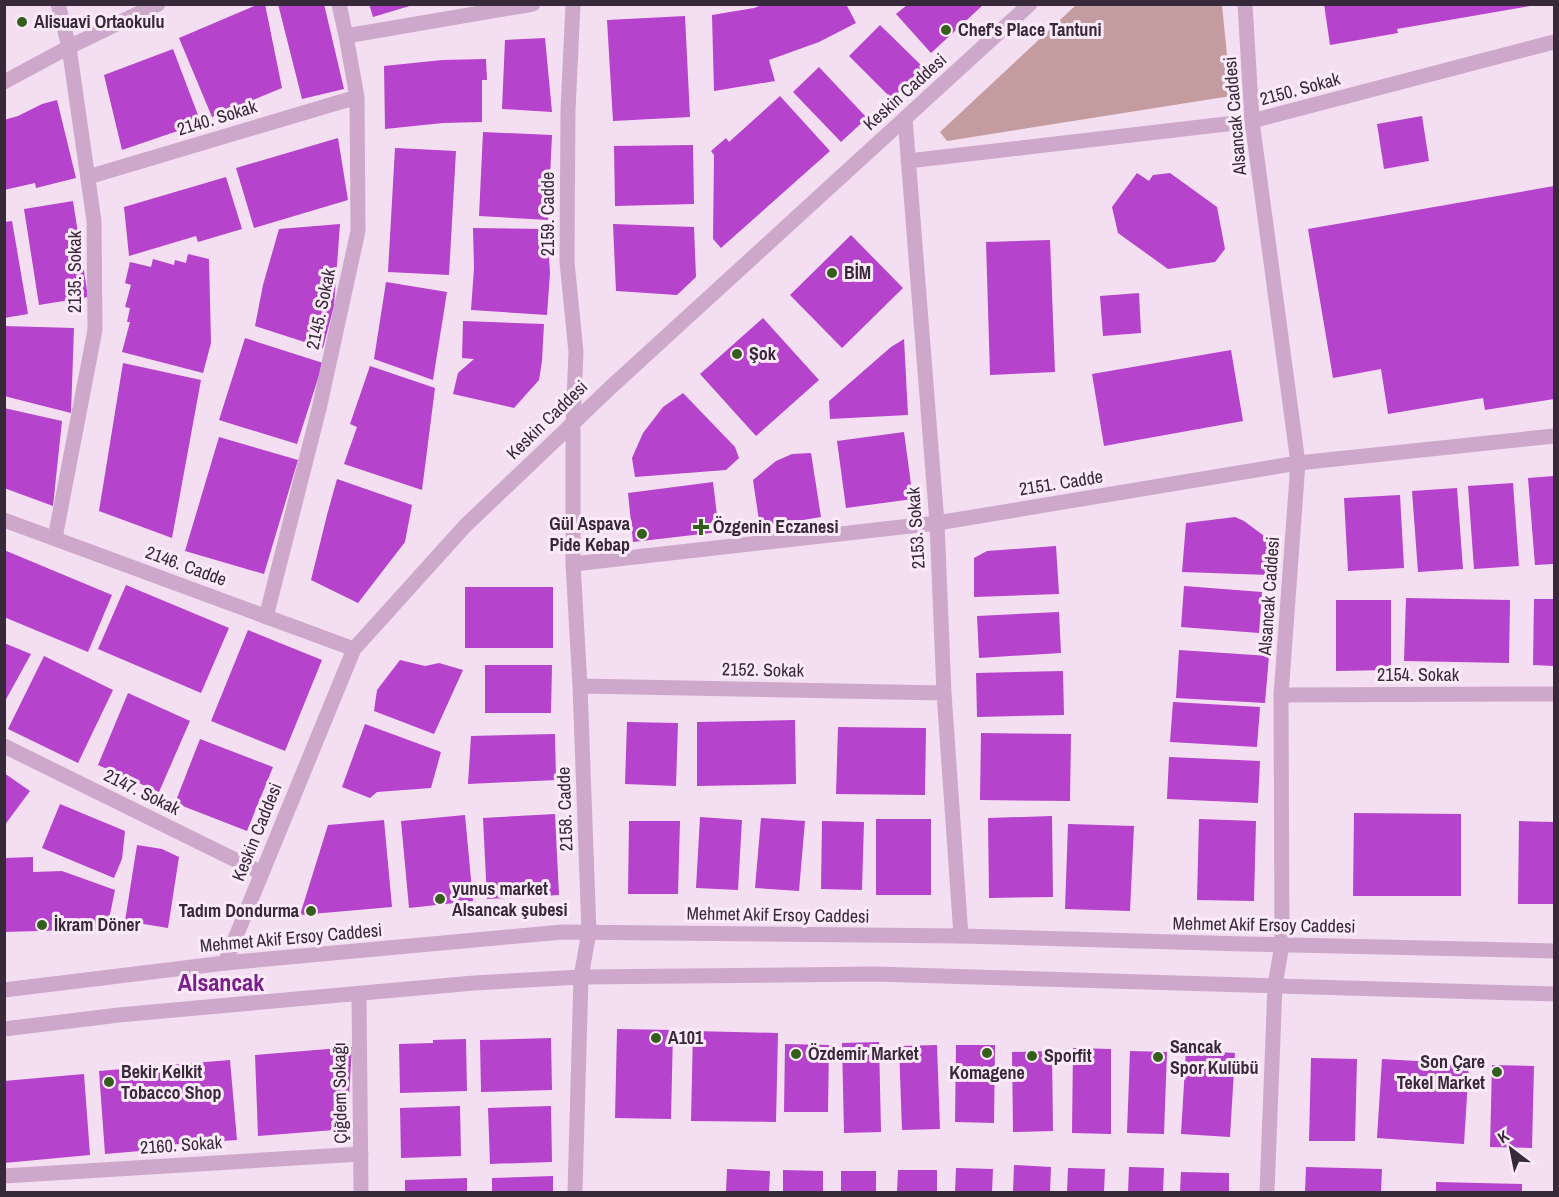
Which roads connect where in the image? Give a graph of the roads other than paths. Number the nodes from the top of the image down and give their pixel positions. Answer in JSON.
{"nodes":[{"id":1,"x":58,"y":4,"type":"edge"},
{"id":2,"x":158,"y":4,"type":"edge"},
{"id":3,"x":339,"y":4,"type":"edge"},
{"id":4,"x":533,"y":4,"type":"edge"},
{"id":5,"x":573,"y":4,"type":"edge"},
{"id":6,"x":1030,"y":4,"type":"edge"},
{"id":7,"x":1245,"y":4,"type":"edge"},
{"id":8,"x":346,"y":36,"type":"junction"},
{"id":9,"x":1554,"y":42,"type":"edge"},
{"id":10,"x":69,"y":47,"type":"junction"},
{"id":11,"x":4,"y":82,"type":"edge"},
{"id":12,"x":357,"y":97,"type":"junction"},
{"id":13,"x":905,"y":118,"type":"junction"},
{"id":14,"x":1252,"y":122,"type":"junction"},
{"id":15,"x":908,"y":161,"type":"junction"},
{"id":16,"x":88,"y":177,"type":"junction"},
{"id":17,"x":573,"y":423,"type":"junction"},
{"id":18,"x":1554,"y":436,"type":"edge"},
{"id":19,"x":1298,"y":463,"type":"junction"},
{"id":20,"x":4,"y":520,"type":"edge"},
{"id":21,"x":936,"y":523,"type":"junction"},
{"id":22,"x":55,"y":538,"type":"junction"},
{"id":23,"x":573,"y":564,"type":"junction"},
{"id":24,"x":266,"y":617,"type":"junction"},
{"id":25,"x":354,"y":649,"type":"junction"},
{"id":26,"x":580,"y":686,"type":"junction"},
{"id":27,"x":944,"y":693,"type":"junction"},
{"id":28,"x":1554,"y":694,"type":"edge"},
{"id":29,"x":1281,"y":695,"type":"junction"},
{"id":30,"x":4,"y":746,"type":"edge"},
{"id":31,"x":262,"y":873,"type":"junction"},
{"id":32,"x":589,"y":932,"type":"junction"},
{"id":33,"x":961,"y":936,"type":"junction"},
{"id":34,"x":1282,"y":945,"type":"junction"},
{"id":35,"x":1554,"y":951,"type":"edge"},
{"id":36,"x":225,"y":963,"type":"junction"},
{"id":37,"x":581,"y":977,"type":"junction"},
{"id":38,"x":1275,"y":985,"type":"junction"},
{"id":39,"x":4,"y":990,"type":"edge"},
{"id":40,"x":359,"y":994,"type":"junction"},
{"id":41,"x":1554,"y":994,"type":"edge"},
{"id":42,"x":4,"y":1029,"type":"edge"},
{"id":43,"x":361,"y":1154,"type":"junction"},
{"id":44,"x":4,"y":1176,"type":"edge"},
{"id":45,"x":362,"y":1192,"type":"edge"},
{"id":46,"x":575,"y":1192,"type":"edge"},
{"id":47,"x":1267,"y":1192,"type":"edge"}],
"edges":[{"from":1,"to":10,"type":"street","name":"2135. Sokak"},
{"from":2,"to":10,"type":"street"},
{"from":3,"to":8,"type":"street","name":"2145. Sokak"},
{"from":4,"to":8,"type":"street"},
{"from":5,"to":17,"type":"street","name":"2159. Cadde"},
{"from":6,"to":13,"type":"street","name":"Keskin Caddesi"},
{"from":7,"to":14,"type":"street","name":"Alsancak Caddesi"},
{"from":8,"to":12,"type":"street","name":"2145. Sokak"},
{"from":9,"to":14,"type":"street","name":"2150. Sokak"},
{"from":10,"to":11,"type":"street"},
{"from":10,"to":16,"type":"street","name":"2135. Sokak"},
{"from":12,"to":16,"type":"street","name":"2140. Sokak"},
{"from":12,"to":24,"type":"street","name":"2145. Sokak"},
{"from":13,"to":15,"type":"street","name":"2153. Sokak"},
{"from":13,"to":17,"type":"street","name":"Keskin Caddesi"},
{"from":14,"to":15,"type":"street","name":"2150. Sokak"},
{"from":14,"to":19,"type":"street","name":"Alsancak Caddesi"},
{"from":15,"to":21,"type":"street","name":"2153. Sokak"},
{"from":16,"to":22,"type":"street","name":"2135. Sokak"},
{"from":17,"to":23,"type":"street","name":"2158. Cadde"},
{"from":17,"to":25,"type":"street","name":"Keskin Caddesi"},
{"from":18,"to":19,"type":"street","name":"2151. Cadde"},
{"from":19,"to":21,"type":"street","name":"2151. Cadde"},
{"from":19,"to":29,"type":"street","name":"Alsancak Caddesi"},
{"from":20,"to":22,"type":"street","name":"2146. Cadde"},
{"from":21,"to":23,"type":"street","name":"2151. Cadde"},
{"from":21,"to":27,"type":"street","name":"2153. Sokak"},
{"from":22,"to":24,"type":"street","name":"2146. Cadde"},
{"from":23,"to":26,"type":"street","name":"2158. Cadde"},
{"from":24,"to":25,"type":"street","name":"2146. Cadde"},
{"from":25,"to":31,"type":"street","name":"Keskin Caddesi"},
{"from":26,"to":27,"type":"street","name":"2152. Sokak"},
{"from":26,"to":32,"type":"street","name":"2158. Cadde"},
{"from":27,"to":33,"type":"street","name":"2153. Sokak"},
{"from":28,"to":29,"type":"street","name":"2154. Sokak"},
{"from":29,"to":34,"type":"street","name":"Alsancak Caddesi"},
{"from":30,"to":31,"type":"street","name":"2147. Sokak"},
{"from":31,"to":36,"type":"street","name":"Keskin Caddesi"},
{"from":32,"to":33,"type":"street","name":"Mehmet Akif Ersoy Caddesi"},
{"from":32,"to":36,"type":"street","name":"Mehmet Akif Ersoy Caddesi"},
{"from":32,"to":37,"type":"street","name":"2158. Cadde"},
{"from":33,"to":34,"type":"street","name":"Mehmet Akif Ersoy Caddesi"},
{"from":34,"to":35,"type":"street","name":"Mehmet Akif Ersoy Caddesi"},
{"from":34,"to":38,"type":"street","name":"Alsancak Caddesi"},
{"from":36,"to":39,"type":"street","name":"Mehmet Akif Ersoy Caddesi"},
{"from":37,"to":38,"type":"street"},
{"from":37,"to":40,"type":"street"},
{"from":37,"to":46,"type":"street","name":"2158. Cadde"},
{"from":38,"to":41,"type":"street"},
{"from":38,"to":47,"type":"street","name":"Alsancak Caddesi"},
{"from":40,"to":42,"type":"street"},
{"from":40,"to":43,"type":"street","name":"Çiğdem Sokağı"},
{"from":43,"to":44,"type":"street","name":"2160. Sokak"},
{"from":43,"to":45,"type":"street","name":"Çiğdem Sokağı"}]}
